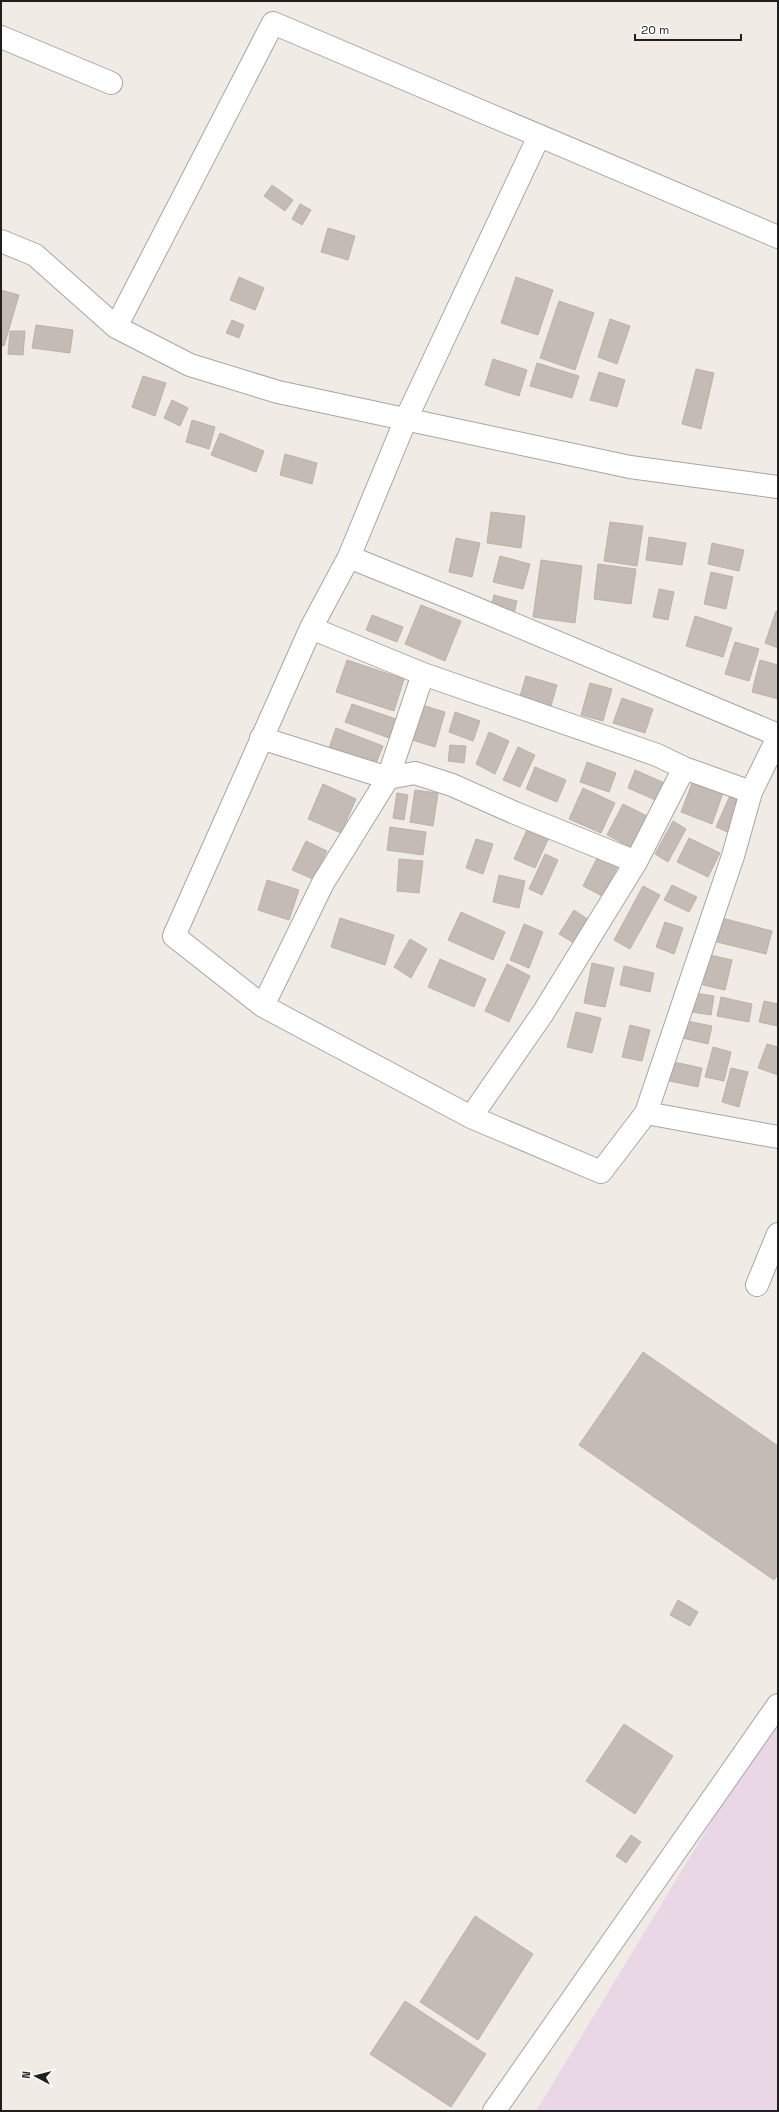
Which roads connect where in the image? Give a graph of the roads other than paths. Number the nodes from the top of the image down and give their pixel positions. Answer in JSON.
{"nodes":[{"id":1,"x":1,"y":37,"type":"edge"},
{"id":2,"x":111,"y":83,"type":"dead end"},
{"id":3,"x":539,"y":136,"type":"junction"},
{"id":4,"x":778,"y":237,"type":"edge"},
{"id":5,"x":1,"y":241,"type":"edge"},
{"id":6,"x":116,"y":327,"type":"junction"},
{"id":7,"x":406,"y":419,"type":"junction"},
{"id":8,"x":778,"y":487,"type":"edge"},
{"id":9,"x":349,"y":557,"type":"junction"},
{"id":10,"x":311,"y":628,"type":"junction"},
{"id":11,"x":423,"y":674,"type":"junction"},
{"id":12,"x":778,"y":736,"type":"edge"},
{"id":13,"x":261,"y":738,"type":"junction"},
{"id":14,"x":684,"y":768,"type":"junction"},
{"id":15,"x":388,"y":778,"type":"junction"},
{"id":16,"x":751,"y":792,"type":"junction"},
{"id":17,"x":636,"y":862,"type":"junction"},
{"id":18,"x":263,"y":1006,"type":"junction"},
{"id":19,"x":646,"y":1113,"type":"junction"},
{"id":20,"x":471,"y":1118,"type":"junction"},
{"id":21,"x":778,"y":1137,"type":"edge"},
{"id":22,"x":778,"y":1234,"type":"edge"},
{"id":23,"x":757,"y":1285,"type":"dead end"},
{"id":24,"x":778,"y":1706,"type":"edge"},
{"id":25,"x":494,"y":2111,"type":"edge"}],
"edges":[{"from":1,"to":2,"type":"street"},
{"from":3,"to":4,"type":"street"},
{"from":3,"to":6,"type":"street"},
{"from":3,"to":7,"type":"street"},
{"from":5,"to":6,"type":"street"},
{"from":6,"to":7,"type":"street"},
{"from":7,"to":8,"type":"street"},
{"from":7,"to":9,"type":"street"},
{"from":9,"to":10,"type":"street"},
{"from":9,"to":12,"type":"street"},
{"from":10,"to":11,"type":"street"},
{"from":10,"to":13,"type":"street"},
{"from":11,"to":14,"type":"street"},
{"from":11,"to":15,"type":"street"},
{"from":12,"to":16,"type":"street"},
{"from":13,"to":15,"type":"street"},
{"from":13,"to":18,"type":"street"},
{"from":14,"to":16,"type":"street"},
{"from":14,"to":17,"type":"street"},
{"from":15,"to":17,"type":"street"},
{"from":15,"to":18,"type":"street"},
{"from":16,"to":19,"type":"street"},
{"from":17,"to":20,"type":"street"},
{"from":18,"to":20,"type":"street"},
{"from":19,"to":20,"type":"street"},
{"from":19,"to":21,"type":"street"},
{"from":22,"to":23,"type":"street"},
{"from":24,"to":25,"type":"street"}]}
